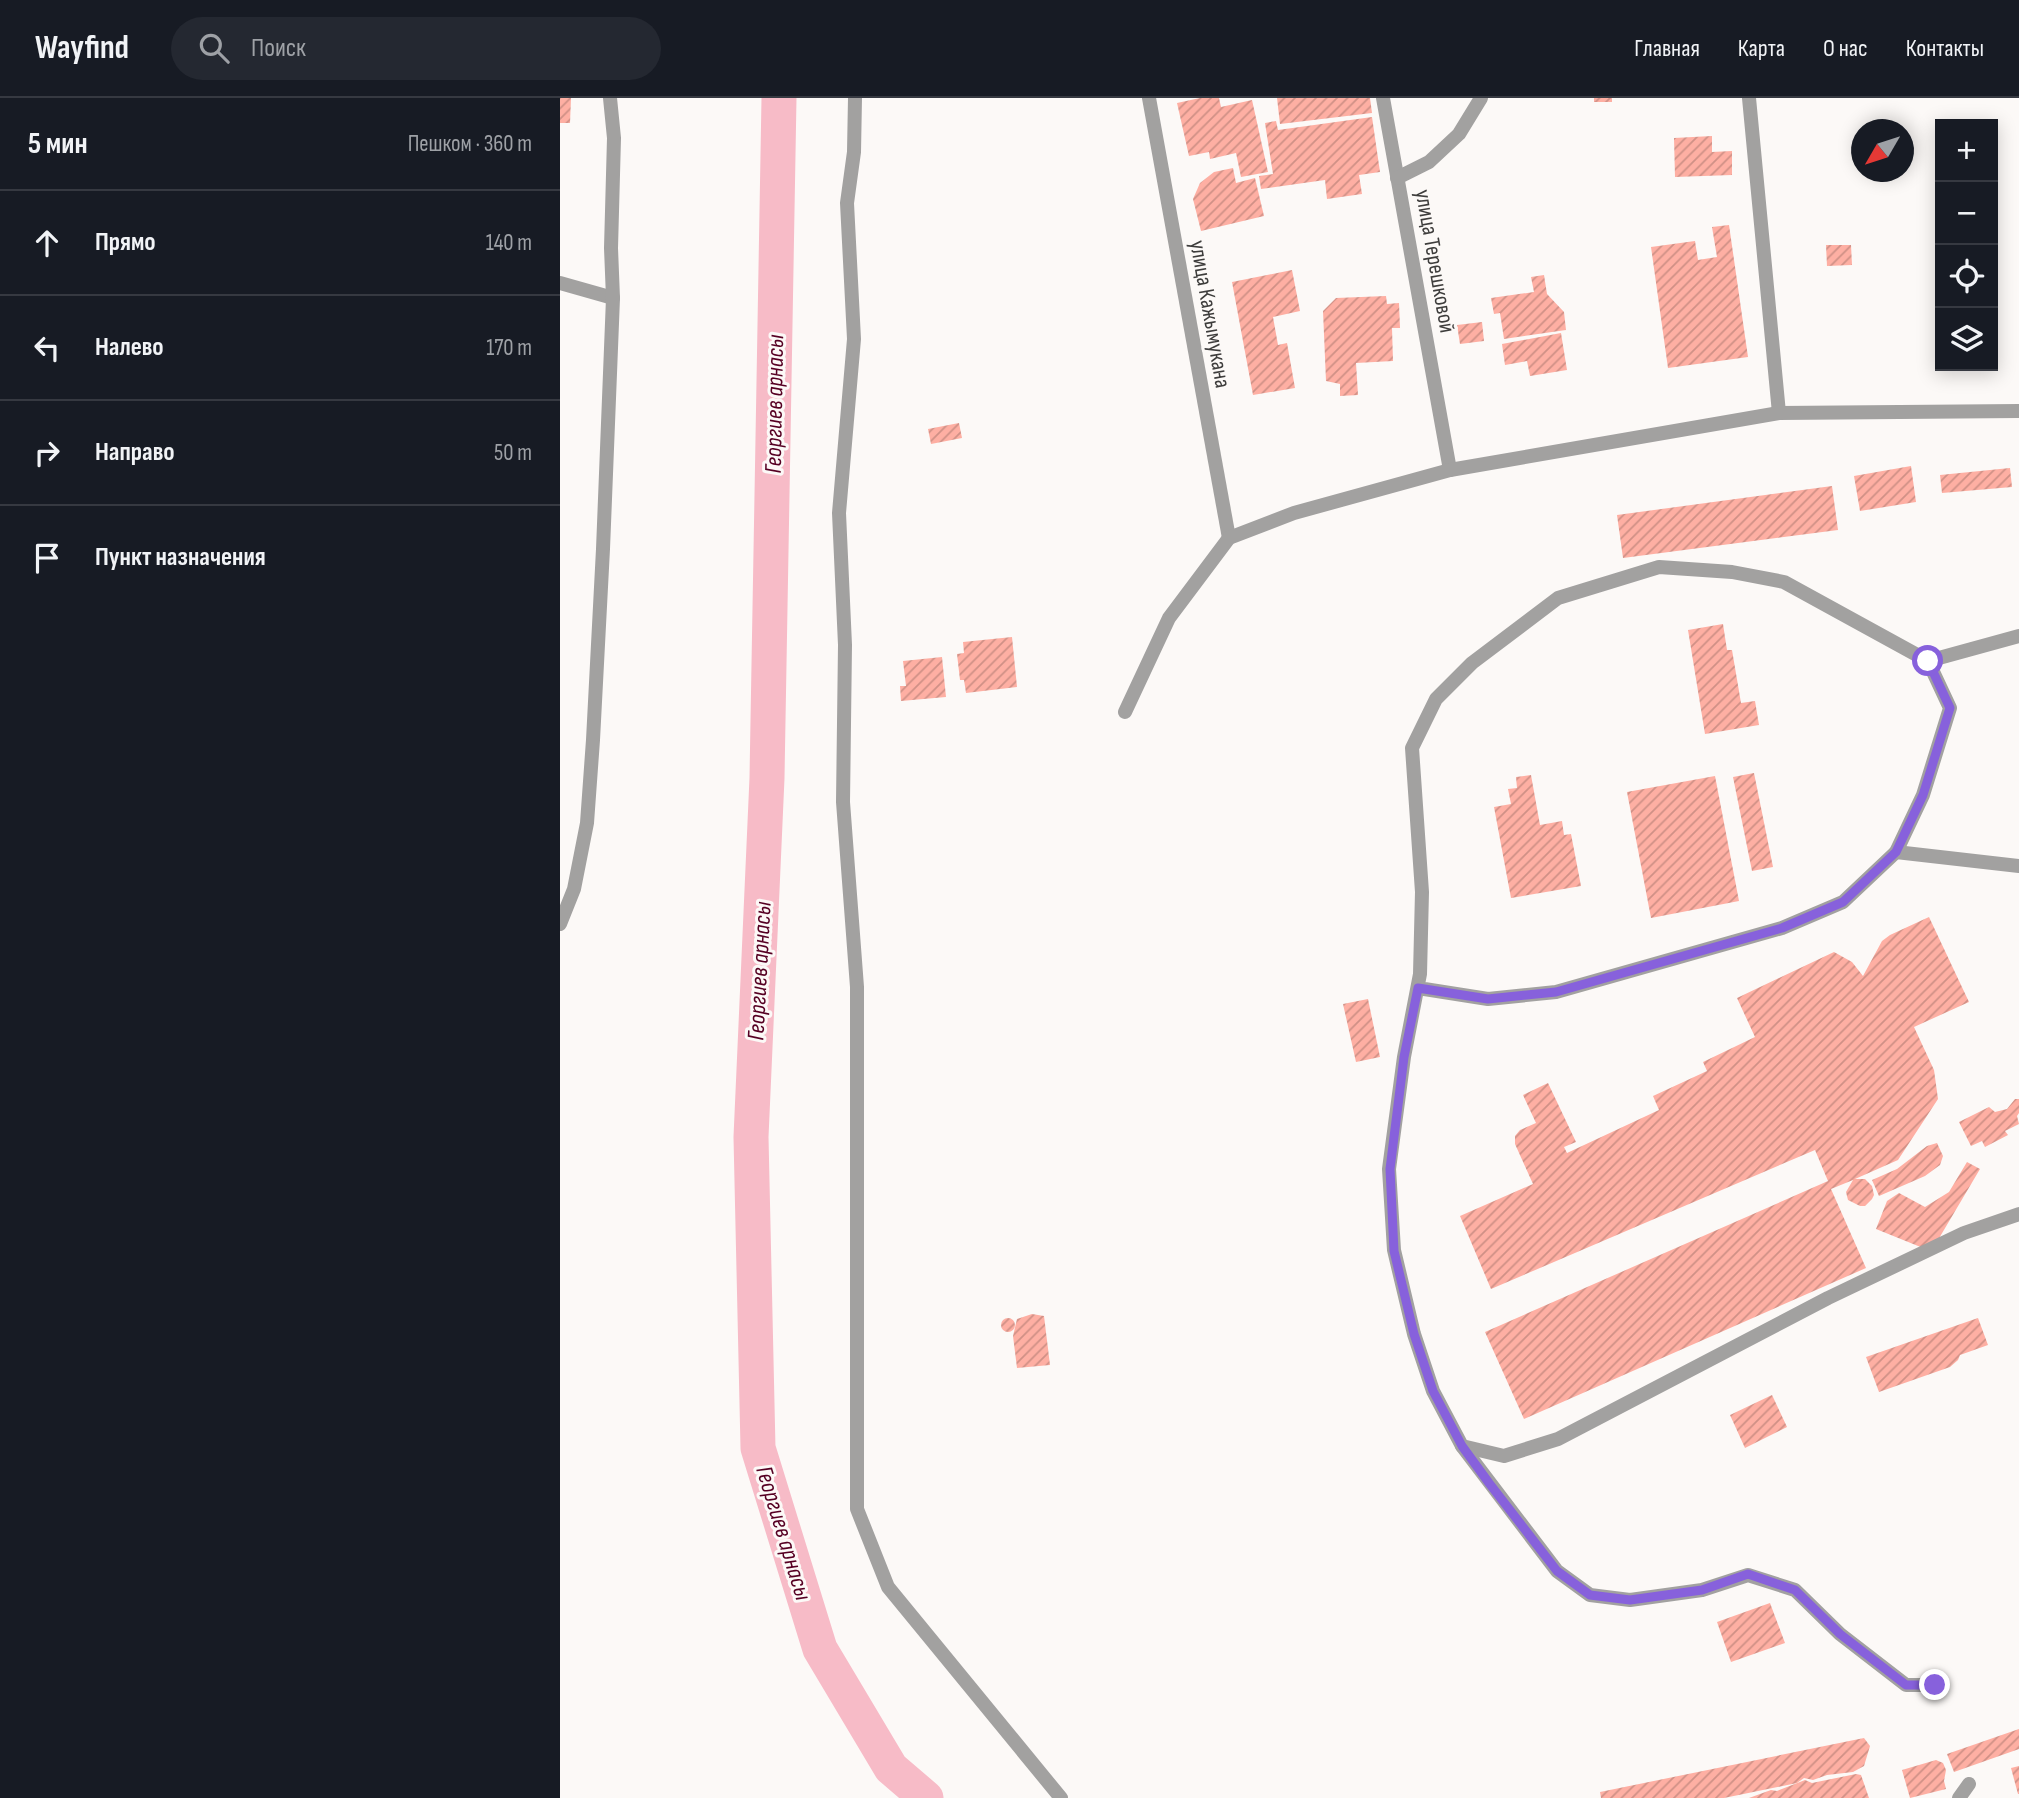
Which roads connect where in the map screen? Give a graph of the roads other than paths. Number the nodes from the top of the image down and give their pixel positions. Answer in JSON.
{"nodes":[{"id":1,"x":610,"y":98,"type":"edge"},
{"id":2,"x":855,"y":98,"type":"edge"},
{"id":3,"x":1149,"y":98,"type":"edge"},
{"id":4,"x":1383,"y":98,"type":"edge"},
{"id":5,"x":1481,"y":98,"type":"edge"},
{"id":6,"x":1749,"y":98,"type":"edge"},
{"id":7,"x":1397,"y":178,"type":"junction"},
{"id":8,"x":560,"y":283,"type":"edge"},
{"id":9,"x":613,"y":298,"type":"junction"},
{"id":10,"x":2019,"y":411,"type":"edge"},
{"id":11,"x":1779,"y":413,"type":"junction"},
{"id":12,"x":1450,"y":470,"type":"junction"},
{"id":13,"x":1229,"y":538,"type":"junction"},
{"id":14,"x":2019,"y":635,"type":"edge"},
{"id":15,"x":1928,"y":661,"type":"junction"},
{"id":16,"x":1125,"y":712,"type":"dead end"},
{"id":17,"x":1896,"y":852,"type":"junction"},
{"id":18,"x":2019,"y":866,"type":"edge"},
{"id":19,"x":560,"y":924,"type":"edge"},
{"id":20,"x":1418,"y":988,"type":"junction"},
{"id":21,"x":2019,"y":1214,"type":"edge"},
{"id":22,"x":1462,"y":1446,"type":"junction"},
{"id":23,"x":1935,"y":1685,"type":"dead end"},
{"id":24,"x":1969,"y":1784,"type":"dead end"},
{"id":25,"x":1061,"y":1798,"type":"edge"},
{"id":26,"x":1959,"y":1798,"type":"edge"}],
"edges":[{"from":1,"to":9,"type":"street"},
{"from":2,"to":25,"type":"street"},
{"from":3,"to":13,"type":"street","name":"улица Кажымукана"},
{"from":4,"to":7,"type":"street"},
{"from":5,"to":7,"type":"street","name":"улица Терешковой"},
{"from":6,"to":11,"type":"street"},
{"from":7,"to":12,"type":"street","name":"улица Терешковой"},
{"from":8,"to":9,"type":"street"},
{"from":9,"to":19,"type":"street"},
{"from":10,"to":11,"type":"street"},
{"from":11,"to":12,"type":"street"},
{"from":12,"to":13,"type":"street"},
{"from":13,"to":16,"type":"street"},
{"from":14,"to":15,"type":"street"},
{"from":15,"to":17,"type":"street"},
{"from":15,"to":20,"type":"street"},
{"from":17,"to":18,"type":"street"},
{"from":17,"to":20,"type":"street"},
{"from":20,"to":22,"type":"street"},
{"from":21,"to":22,"type":"street"},
{"from":22,"to":23,"type":"street"},
{"from":24,"to":26,"type":"street"}]}
